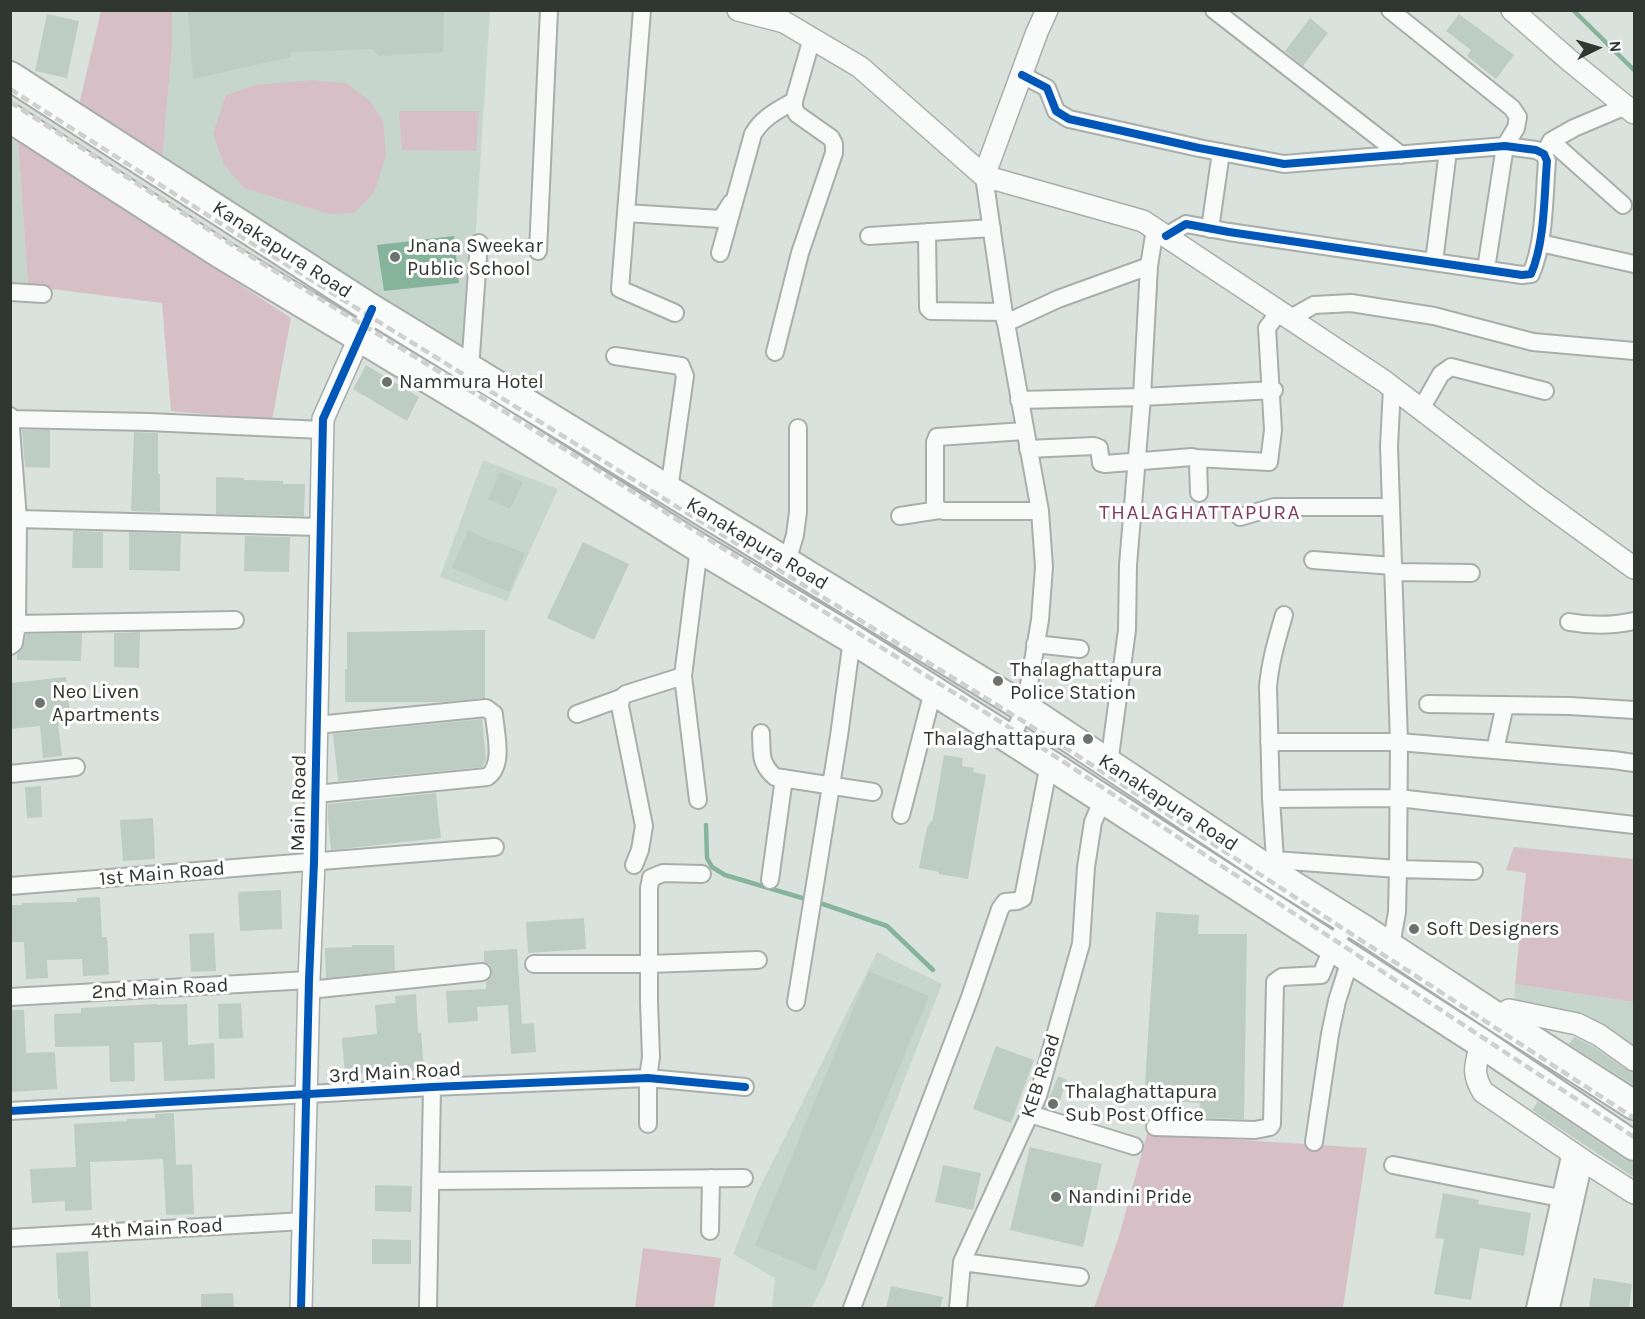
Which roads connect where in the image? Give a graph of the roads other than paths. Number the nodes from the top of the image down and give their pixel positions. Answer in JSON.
{"nodes":[{"id":1,"x":549,"y":10,"type":"edge"},
{"id":2,"x":642,"y":10,"type":"edge"},
{"id":3,"x":738,"y":10,"type":"edge"},
{"id":4,"x":1047,"y":10,"type":"edge"},
{"id":5,"x":1214,"y":10,"type":"edge"},
{"id":6,"x":1390,"y":10,"type":"edge"},
{"id":7,"x":1512,"y":10,"type":"edge"},
{"id":8,"x":812,"y":38,"type":"junction"},
{"id":9,"x":1022,"y":75,"type":"junction"},
{"id":10,"x":10,"y":76,"type":"edge"},
{"id":11,"x":794,"y":101,"type":"junction"},
{"id":12,"x":1630,"y":110,"type":"edge"},
{"id":13,"x":10,"y":118,"type":"edge"},
{"id":14,"x":1504,"y":146,"type":"junction"},
{"id":15,"x":1547,"y":148,"type":"junction"},
{"id":16,"x":1448,"y":151,"type":"junction"},
{"id":17,"x":1221,"y":152,"type":"junction"},
{"id":18,"x":1401,"y":155,"type":"junction"},
{"id":19,"x":984,"y":176,"type":"junction"},
{"id":20,"x":735,"y":196,"type":"junction"},
{"id":21,"x":1623,"y":205,"type":"dead end"},
{"id":22,"x":626,"y":213,"type":"junction"},
{"id":23,"x":992,"y":228,"type":"junction"},
{"id":24,"x":1210,"y":229,"type":"junction"},
{"id":25,"x":927,"y":232,"type":"junction"},
{"id":26,"x":1160,"y":233,"type":"junction"},
{"id":27,"x":869,"y":236,"type":"dead end"},
{"id":28,"x":479,"y":243,"type":"dead end"},
{"id":29,"x":1540,"y":243,"type":"junction"},
{"id":30,"x":538,"y":251,"type":"dead end"},
{"id":31,"x":720,"y":253,"type":"dead end"},
{"id":32,"x":1434,"y":262,"type":"junction"},
{"id":33,"x":1635,"y":264,"type":"edge"},
{"id":34,"x":1149,"y":266,"type":"junction"},
{"id":35,"x":1486,"y":269,"type":"junction"},
{"id":36,"x":10,"y":292,"type":"edge"},
{"id":37,"x":43,"y":294,"type":"dead end"},
{"id":38,"x":372,"y":309,"type":"junction"},
{"id":39,"x":675,"y":313,"type":"dead end"},
{"id":40,"x":1284,"y":315,"type":"junction"},
{"id":41,"x":1005,"y":317,"type":"junction"},
{"id":42,"x":360,"y":337,"type":"junction"},
{"id":43,"x":1635,"y":351,"type":"edge"},
{"id":44,"x":775,"y":352,"type":"dead end"},
{"id":45,"x":615,"y":356,"type":"dead end"},
{"id":46,"x":470,"y":369,"type":"junction"},
{"id":47,"x":1392,"y":388,"type":"junction"},
{"id":48,"x":1272,"y":390,"type":"junction"},
{"id":49,"x":1545,"y":391,"type":"dead end"},
{"id":50,"x":1142,"y":398,"type":"junction"},
{"id":51,"x":1019,"y":400,"type":"junction"},
{"id":52,"x":1421,"y":410,"type":"junction"},
{"id":53,"x":11,"y":418,"type":"edge"},
{"id":54,"x":798,"y":428,"type":"dead end"},
{"id":55,"x":322,"y":430,"type":"junction"},
{"id":56,"x":1024,"y":431,"type":"junction"},
{"id":57,"x":1028,"y":449,"type":"junction"},
{"id":58,"x":1196,"y":458,"type":"junction"},
{"id":59,"x":1137,"y":461,"type":"junction"},
{"id":60,"x":669,"y":490,"type":"junction"},
{"id":61,"x":1199,"y":493,"type":"dead end"},
{"id":62,"x":1391,"y":507,"type":"junction"},
{"id":63,"x":939,"y":510,"type":"junction"},
{"id":64,"x":1040,"y":511,"type":"junction"},
{"id":65,"x":900,"y":516,"type":"dead end"},
{"id":66,"x":1240,"y":517,"type":"dead end"},
{"id":67,"x":18,"y":519,"type":"junction"},
{"id":68,"x":320,"y":526,"type":"junction"},
{"id":69,"x":699,"y":548,"type":"junction"},
{"id":70,"x":1312,"y":560,"type":"dead end"},
{"id":71,"x":787,"y":562,"type":"junction"},
{"id":72,"x":1635,"y":568,"type":"edge"},
{"id":73,"x":1393,"y":569,"type":"junction"},
{"id":74,"x":1471,"y":573,"type":"dead end"},
{"id":75,"x":14,"y":577,"type":"edge"},
{"id":76,"x":1284,"y":615,"type":"dead end"},
{"id":77,"x":235,"y":620,"type":"dead end"},
{"id":78,"x":1635,"y":621,"type":"edge"},
{"id":79,"x":1569,"y":622,"type":"dead end"},
{"id":80,"x":17,"y":624,"type":"junction"},
{"id":81,"x":852,"y":639,"type":"junction"},
{"id":82,"x":1035,"y":644,"type":"junction"},
{"id":83,"x":10,"y":646,"type":"edge"},
{"id":84,"x":1080,"y":649,"type":"dead end"},
{"id":85,"x":683,"y":676,"type":"junction"},
{"id":86,"x":933,"y":691,"type":"junction"},
{"id":87,"x":621,"y":698,"type":"junction"},
{"id":88,"x":1428,"y":704,"type":"dead end"},
{"id":89,"x":1505,"y":705,"type":"junction"},
{"id":90,"x":1025,"y":708,"type":"junction"},
{"id":91,"x":1635,"y":710,"type":"edge"},
{"id":92,"x":577,"y":714,"type":"dead end"},
{"id":93,"x":317,"y":725,"type":"junction"},
{"id":94,"x":760,"y":733,"type":"dead end"},
{"id":95,"x":1011,"y":739,"type":"junction"},
{"id":96,"x":1269,"y":742,"type":"junction"},
{"id":97,"x":1399,"y":742,"type":"junction"},
{"id":98,"x":1495,"y":750,"type":"junction"},
{"id":99,"x":1635,"y":763,"type":"edge"},
{"id":100,"x":1049,"y":764,"type":"junction"},
{"id":101,"x":1109,"y":764,"type":"junction"},
{"id":102,"x":76,"y":767,"type":"dead end"},
{"id":103,"x":10,"y":774,"type":"edge"},
{"id":104,"x":784,"y":778,"type":"junction"},
{"id":105,"x":831,"y":785,"type":"junction"},
{"id":106,"x":873,"y":792,"type":"dead end"},
{"id":107,"x":316,"y":794,"type":"junction"},
{"id":108,"x":1398,"y":798,"type":"junction"},
{"id":109,"x":1103,"y":799,"type":"junction"},
{"id":110,"x":1271,"y":799,"type":"junction"},
{"id":111,"x":698,"y":800,"type":"dead end"},
{"id":112,"x":901,"y":815,"type":"dead end"},
{"id":113,"x":1635,"y":825,"type":"edge"},
{"id":114,"x":495,"y":847,"type":"dead end"},
{"id":115,"x":314,"y":862,"type":"junction"},
{"id":116,"x":634,"y":864,"type":"dead end"},
{"id":117,"x":1276,"y":867,"type":"junction"},
{"id":118,"x":1398,"y":868,"type":"junction"},
{"id":119,"x":1474,"y":871,"type":"dead end"},
{"id":120,"x":702,"y":874,"type":"dead end"},
{"id":121,"x":770,"y":880,"type":"dead end"},
{"id":122,"x":10,"y":886,"type":"edge"},
{"id":123,"x":1349,"y":920,"type":"junction"},
{"id":124,"x":1388,"y":946,"type":"junction"},
{"id":125,"x":1341,"y":954,"type":"junction"},
{"id":126,"x":758,"y":960,"type":"dead end"},
{"id":127,"x":534,"y":964,"type":"dead end"},
{"id":128,"x":649,"y":964,"type":"junction"},
{"id":129,"x":482,"y":972,"type":"dead end"},
{"id":130,"x":309,"y":985,"type":"junction"},
{"id":131,"x":10,"y":997,"type":"edge"},
{"id":132,"x":796,"y":1002,"type":"dead end"},
{"id":133,"x":1498,"y":1018,"type":"junction"},
{"id":134,"x":1481,"y":1043,"type":"junction"},
{"id":135,"x":1635,"y":1060,"type":"edge"},
{"id":136,"x":648,"y":1078,"type":"junction"},
{"id":137,"x":432,"y":1087,"type":"junction"},
{"id":138,"x":745,"y":1087,"type":"dead end"},
{"id":139,"x":306,"y":1094,"type":"junction"},
{"id":140,"x":1635,"y":1105,"type":"edge"},
{"id":141,"x":10,"y":1111,"type":"edge"},
{"id":142,"x":1030,"y":1114,"type":"junction"},
{"id":143,"x":648,"y":1124,"type":"dead end"},
{"id":144,"x":1155,"y":1127,"type":"dead end"},
{"id":145,"x":1314,"y":1142,"type":"dead end"},
{"id":146,"x":1134,"y":1146,"type":"dead end"},
{"id":147,"x":1635,"y":1146,"type":"edge"},
{"id":148,"x":1577,"y":1157,"type":"junction"},
{"id":149,"x":1393,"y":1165,"type":"dead end"},
{"id":150,"x":711,"y":1178,"type":"junction"},
{"id":151,"x":744,"y":1178,"type":"dead end"},
{"id":152,"x":430,"y":1182,"type":"junction"},
{"id":153,"x":1635,"y":1193,"type":"edge"},
{"id":154,"x":1560,"y":1198,"type":"junction"},
{"id":155,"x":303,"y":1221,"type":"junction"},
{"id":156,"x":710,"y":1231,"type":"dead end"},
{"id":157,"x":10,"y":1238,"type":"edge"},
{"id":158,"x":962,"y":1262,"type":"junction"},
{"id":159,"x":1080,"y":1277,"type":"dead end"},
{"id":160,"x":301,"y":1308,"type":"edge"},
{"id":161,"x":428,"y":1308,"type":"edge"},
{"id":162,"x":852,"y":1308,"type":"edge"},
{"id":163,"x":959,"y":1308,"type":"edge"},
{"id":164,"x":1535,"y":1308,"type":"edge"},
{"id":165,"x":1551,"y":1308,"type":"edge"}],
"edges":[{"from":1,"to":30,"type":"street"},
{"from":2,"to":22,"type":"street"},
{"from":3,"to":8,"type":"street"},
{"from":4,"to":9,"type":"street"},
{"from":5,"to":18,"type":"street"},
{"from":6,"to":14,"type":"street"},
{"from":7,"to":12,"type":"street"},
{"from":8,"to":11,"type":"street"},
{"from":8,"to":19,"type":"street"},
{"from":9,"to":17,"type":"street"},
{"from":9,"to":19,"type":"street"},
{"from":10,"to":38,"type":"highway","name":"Kanakapura Road"},
{"from":11,"to":20,"type":"street"},
{"from":11,"to":44,"type":"street"},
{"from":12,"to":15,"type":"street"},
{"from":13,"to":42,"type":"highway","name":"Kanakapura Road"},
{"from":14,"to":15,"type":"street"},
{"from":14,"to":16,"type":"street"},
{"from":14,"to":35,"type":"street"},
{"from":15,"to":21,"type":"street"},
{"from":15,"to":29,"type":"street"},
{"from":16,"to":18,"type":"street"},
{"from":16,"to":32,"type":"street"},
{"from":17,"to":18,"type":"street"},
{"from":17,"to":24,"type":"street"},
{"from":19,"to":23,"type":"street"},
{"from":19,"to":26,"type":"street"},
{"from":20,"to":22,"type":"street"},
{"from":20,"to":31,"type":"street"},
{"from":22,"to":39,"type":"street"},
{"from":23,"to":25,"type":"street"},
{"from":23,"to":41,"type":"street"},
{"from":24,"to":26,"type":"street"},
{"from":24,"to":32,"type":"street"},
{"from":25,"to":27,"type":"street"},
{"from":25,"to":41,"type":"street"},
{"from":26,"to":34,"type":"street"},
{"from":26,"to":40,"type":"street"},
{"from":28,"to":46,"type":"street"},
{"from":29,"to":33,"type":"street"},
{"from":29,"to":35,"type":"street"},
{"from":32,"to":35,"type":"street"},
{"from":34,"to":41,"type":"street"},
{"from":34,"to":50,"type":"street"},
{"from":36,"to":37,"type":"street"},
{"from":38,"to":42,"type":"street","name":"Main Road"},
{"from":38,"to":46,"type":"highway","name":"Kanakapura Road"},
{"from":40,"to":43,"type":"street"},
{"from":40,"to":47,"type":"street"},
{"from":40,"to":48,"type":"street"},
{"from":41,"to":51,"type":"street"},
{"from":42,"to":55,"type":"street","name":"Main Road"},
{"from":42,"to":69,"type":"highway","name":"Kanakapura Road"},
{"from":45,"to":60,"type":"street"},
{"from":46,"to":60,"type":"highway","name":"Kanakapura Road"},
{"from":47,"to":52,"type":"street"},
{"from":47,"to":62,"type":"street"},
{"from":48,"to":50,"type":"street"},
{"from":48,"to":58,"type":"street"},
{"from":49,"to":52,"type":"street"},
{"from":50,"to":51,"type":"street"},
{"from":50,"to":59,"type":"street"},
{"from":51,"to":56,"type":"street"},
{"from":52,"to":72,"type":"street"},
{"from":53,"to":55,"type":"street"},
{"from":53,"to":67,"type":"street"},
{"from":54,"to":71,"type":"street"},
{"from":55,"to":68,"type":"street","name":"Main Road"},
{"from":56,"to":57,"type":"street"},
{"from":56,"to":63,"type":"street"},
{"from":57,"to":59,"type":"street"},
{"from":57,"to":64,"type":"street"},
{"from":58,"to":59,"type":"street"},
{"from":58,"to":61,"type":"street"},
{"from":59,"to":101,"type":"street"},
{"from":60,"to":71,"type":"highway","name":"Kanakapura Road"},
{"from":62,"to":66,"type":"street"},
{"from":62,"to":73,"type":"street"},
{"from":63,"to":64,"type":"street"},
{"from":63,"to":65,"type":"street"},
{"from":64,"to":82,"type":"street"},
{"from":67,"to":68,"type":"street"},
{"from":67,"to":75,"type":"street"},
{"from":68,"to":93,"type":"street","name":"Main Road"},
{"from":69,"to":81,"type":"highway","name":"Kanakapura Road"},
{"from":69,"to":85,"type":"street"},
{"from":70,"to":73,"type":"street"},
{"from":71,"to":90,"type":"highway","name":"Kanakapura Road"},
{"from":73,"to":74,"type":"street"},
{"from":73,"to":97,"type":"street"},
{"from":75,"to":80,"type":"street"},
{"from":76,"to":96,"type":"street"},
{"from":77,"to":80,"type":"street"},
{"from":78,"to":79,"type":"street"},
{"from":80,"to":83,"type":"street"},
{"from":81,"to":86,"type":"highway","name":"Kanakapura Road"},
{"from":81,"to":105,"type":"street"},
{"from":82,"to":84,"type":"street"},
{"from":82,"to":90,"type":"street"},
{"from":85,"to":87,"type":"street"},
{"from":85,"to":111,"type":"street"},
{"from":86,"to":95,"type":"highway","name":"Kanakapura Road"},
{"from":86,"to":112,"type":"street"},
{"from":87,"to":92,"type":"street"},
{"from":87,"to":116,"type":"street"},
{"from":88,"to":89,"type":"street"},
{"from":89,"to":91,"type":"street"},
{"from":89,"to":98,"type":"street"},
{"from":90,"to":95,"type":"street"},
{"from":90,"to":101,"type":"highway","name":"Kanakapura Road"},
{"from":93,"to":107,"type":"street","name":"Main Road"},
{"from":93,"to":107,"type":"street"},
{"from":94,"to":104,"type":"street"},
{"from":95,"to":100,"type":"highway","name":"Kanakapura Road"},
{"from":96,"to":97,"type":"street"},
{"from":96,"to":110,"type":"street"},
{"from":97,"to":98,"type":"street"},
{"from":97,"to":108,"type":"street"},
{"from":98,"to":99,"type":"street"},
{"from":100,"to":109,"type":"highway","name":"Kanakapura Road"},
{"from":100,"to":162,"type":"street"},
{"from":101,"to":117,"type":"highway","name":"Kanakapura Road"},
{"from":102,"to":103,"type":"street"},
{"from":104,"to":105,"type":"street"},
{"from":104,"to":121,"type":"street"},
{"from":105,"to":106,"type":"street"},
{"from":105,"to":132,"type":"street"},
{"from":107,"to":115,"type":"street","name":"Main Road"},
{"from":108,"to":110,"type":"street"},
{"from":108,"to":113,"type":"street"},
{"from":108,"to":118,"type":"street"},
{"from":109,"to":125,"type":"highway","name":"Kanakapura Road"},
{"from":109,"to":142,"type":"street","name":"KEB Road"},
{"from":110,"to":117,"type":"street"},
{"from":114,"to":115,"type":"street","name":"1st Main Road"},
{"from":115,"to":122,"type":"street","name":"1st Main Road"},
{"from":115,"to":130,"type":"street","name":"Main Road"},
{"from":117,"to":118,"type":"street"},
{"from":117,"to":123,"type":"highway","name":"Kanakapura Road"},
{"from":118,"to":119,"type":"street"},
{"from":118,"to":124,"type":"street"},
{"from":120,"to":128,"type":"street"},
{"from":123,"to":124,"type":"highway","name":"Kanakapura Road"},
{"from":123,"to":125,"type":"street"},
{"from":124,"to":133,"type":"highway","name":"Kanakapura Road"},
{"from":125,"to":134,"type":"highway","name":"Kanakapura Road"},
{"from":125,"to":144,"type":"street"},
{"from":125,"to":145,"type":"street"},
{"from":126,"to":128,"type":"street"},
{"from":127,"to":128,"type":"street"},
{"from":128,"to":136,"type":"street"},
{"from":129,"to":130,"type":"street","name":"2nd Main Road"},
{"from":130,"to":131,"type":"street","name":"2nd Main Road"},
{"from":130,"to":139,"type":"street","name":"Main Road"},
{"from":133,"to":135,"type":"street"},
{"from":133,"to":140,"type":"highway","name":"Kanakapura Road"},
{"from":134,"to":147,"type":"highway","name":"Kanakapura Road"},
{"from":134,"to":148,"type":"street"},
{"from":136,"to":137,"type":"street","name":"3rd Main Road"},
{"from":136,"to":138,"type":"street","name":"3rd Main Road"},
{"from":136,"to":143,"type":"street"},
{"from":137,"to":139,"type":"street","name":"3rd Main Road"},
{"from":137,"to":152,"type":"street"},
{"from":139,"to":141,"type":"street","name":"3rd Main Road"},
{"from":139,"to":155,"type":"street","name":"Main Road"},
{"from":142,"to":146,"type":"street"},
{"from":142,"to":158,"type":"street","name":"KEB Road"},
{"from":148,"to":153,"type":"street"},
{"from":148,"to":154,"type":"street"},
{"from":148,"to":165,"type":"street"},
{"from":149,"to":154,"type":"street"},
{"from":150,"to":151,"type":"street"},
{"from":150,"to":152,"type":"street"},
{"from":150,"to":156,"type":"street"},
{"from":152,"to":161,"type":"street"},
{"from":154,"to":164,"type":"street"},
{"from":155,"to":157,"type":"street","name":"4th Main Road"},
{"from":155,"to":160,"type":"street","name":"Main Road"},
{"from":158,"to":159,"type":"street"},
{"from":158,"to":163,"type":"street","name":"KEB Road"}]}
